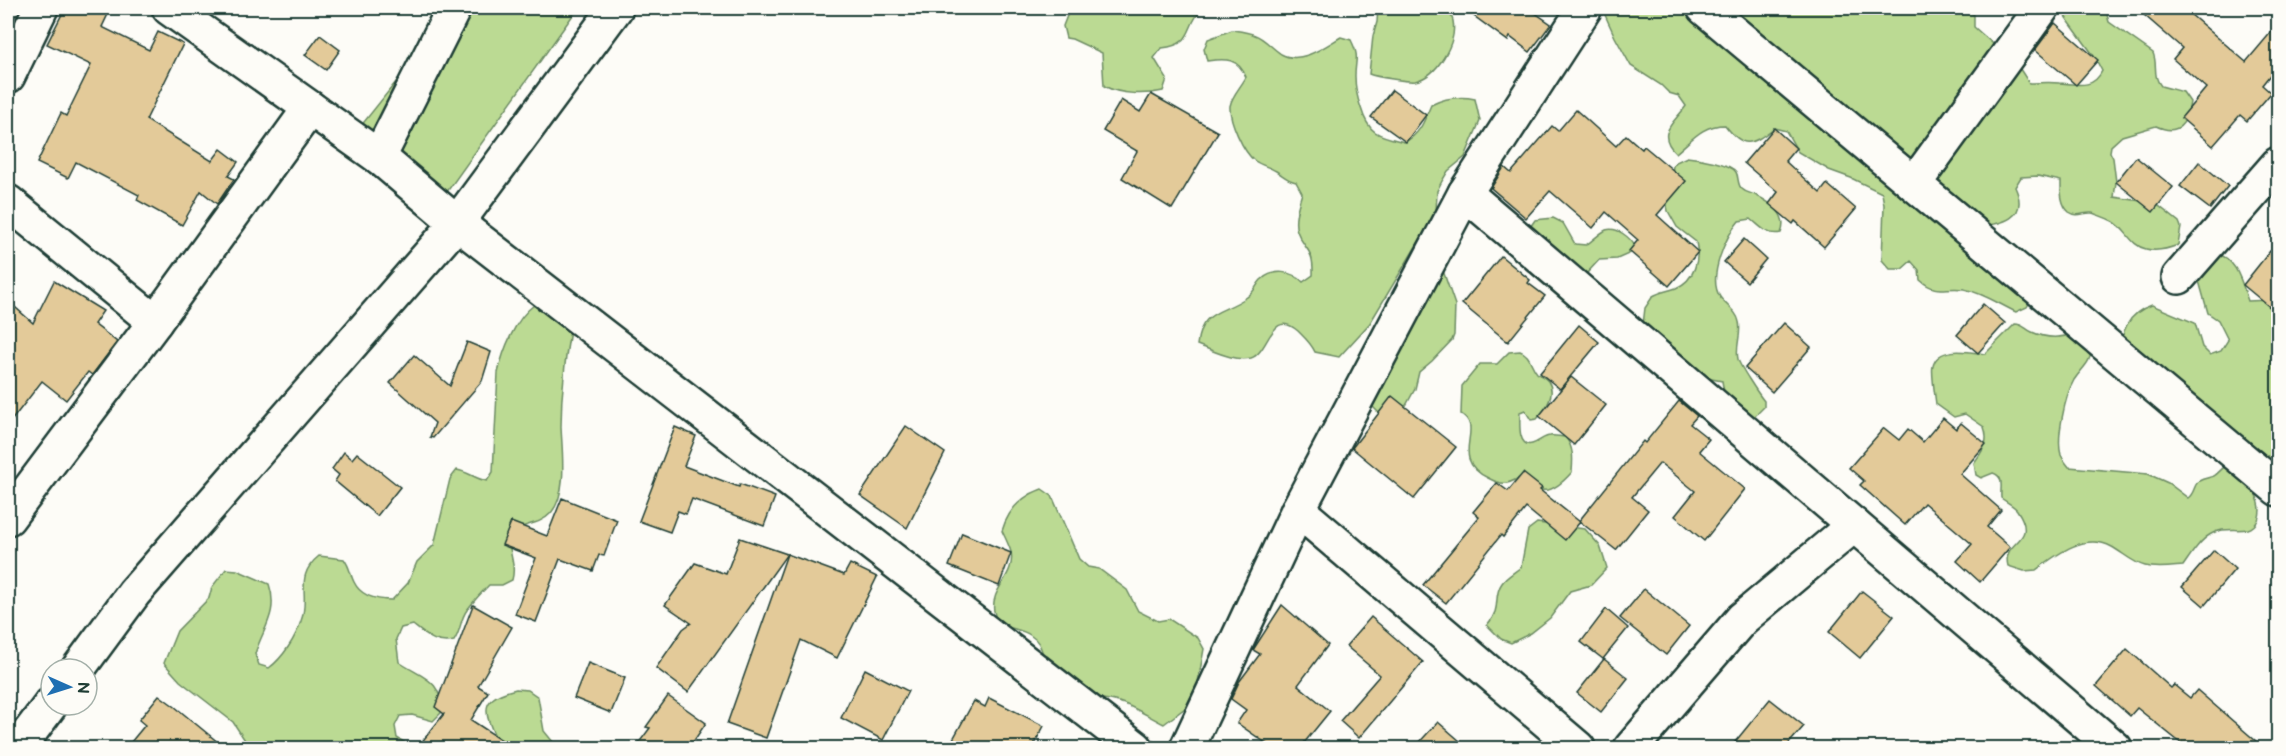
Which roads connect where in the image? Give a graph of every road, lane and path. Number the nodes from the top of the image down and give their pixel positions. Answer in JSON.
{"nodes":[{"id":1,"x":41,"y":8,"type":"edge"},
{"id":2,"x":170,"y":8,"type":"edge"},
{"id":3,"x":454,"y":8,"type":"edge"},
{"id":4,"x":616,"y":8,"type":"edge"},
{"id":5,"x":1584,"y":8,"type":"edge"},
{"id":6,"x":1704,"y":8,"type":"edge"},
{"id":7,"x":2042,"y":8,"type":"edge"},
{"id":8,"x":8,"y":76,"type":"edge"},
{"id":9,"x":310,"y":108,"type":"junction"},
{"id":10,"x":379,"y":157,"type":"junction"},
{"id":11,"x":2278,"y":164,"type":"edge"},
{"id":12,"x":1914,"y":184,"type":"junction"},
{"id":13,"x":1465,"y":193,"type":"junction"},
{"id":14,"x":8,"y":202,"type":"edge"},
{"id":15,"x":457,"y":223,"type":"junction"},
{"id":16,"x":2179,"y":277,"type":"dead end"},
{"id":17,"x":155,"y":322,"type":"junction"},
{"id":18,"x":2278,"y":489,"type":"edge"},
{"id":19,"x":1298,"y":510,"type":"junction"},
{"id":20,"x":8,"y":518,"type":"edge"},
{"id":21,"x":1854,"y":525,"type":"junction"},
{"id":22,"x":87,"y":657,"type":"edge"},
{"id":23,"x":41,"y":717,"type":"edge"},
{"id":24,"x":18,"y":748,"type":"edge"},
{"id":25,"x":1136,"y":748,"type":"edge"},
{"id":26,"x":1187,"y":748,"type":"edge"},
{"id":27,"x":1578,"y":748,"type":"edge"},
{"id":28,"x":1630,"y":748,"type":"edge"},
{"id":29,"x":2115,"y":748,"type":"edge"}],
"edges":[{"from":1,"to":8,"type":"street"},
{"from":2,"to":9,"type":"street"},
{"from":3,"to":10,"type":"street"},
{"from":4,"to":15,"type":"street"},
{"from":5,"to":13,"type":"street"},
{"from":6,"to":12,"type":"street"},
{"from":7,"to":12,"type":"street"},
{"from":9,"to":10,"type":"street"},
{"from":9,"to":17,"type":"street"},
{"from":10,"to":15,"type":"street"},
{"from":11,"to":16,"type":"street"},
{"from":12,"to":18,"type":"street"},
{"from":13,"to":19,"type":"street"},
{"from":13,"to":21,"type":"street"},
{"from":14,"to":17,"type":"street"},
{"from":15,"to":22,"type":"street"},
{"from":15,"to":25,"type":"street"},
{"from":17,"to":20,"type":"street"},
{"from":19,"to":26,"type":"street"},
{"from":19,"to":27,"type":"street"},
{"from":21,"to":28,"type":"street"},
{"from":21,"to":29,"type":"street"},
{"from":23,"to":24,"type":"street"}]}
